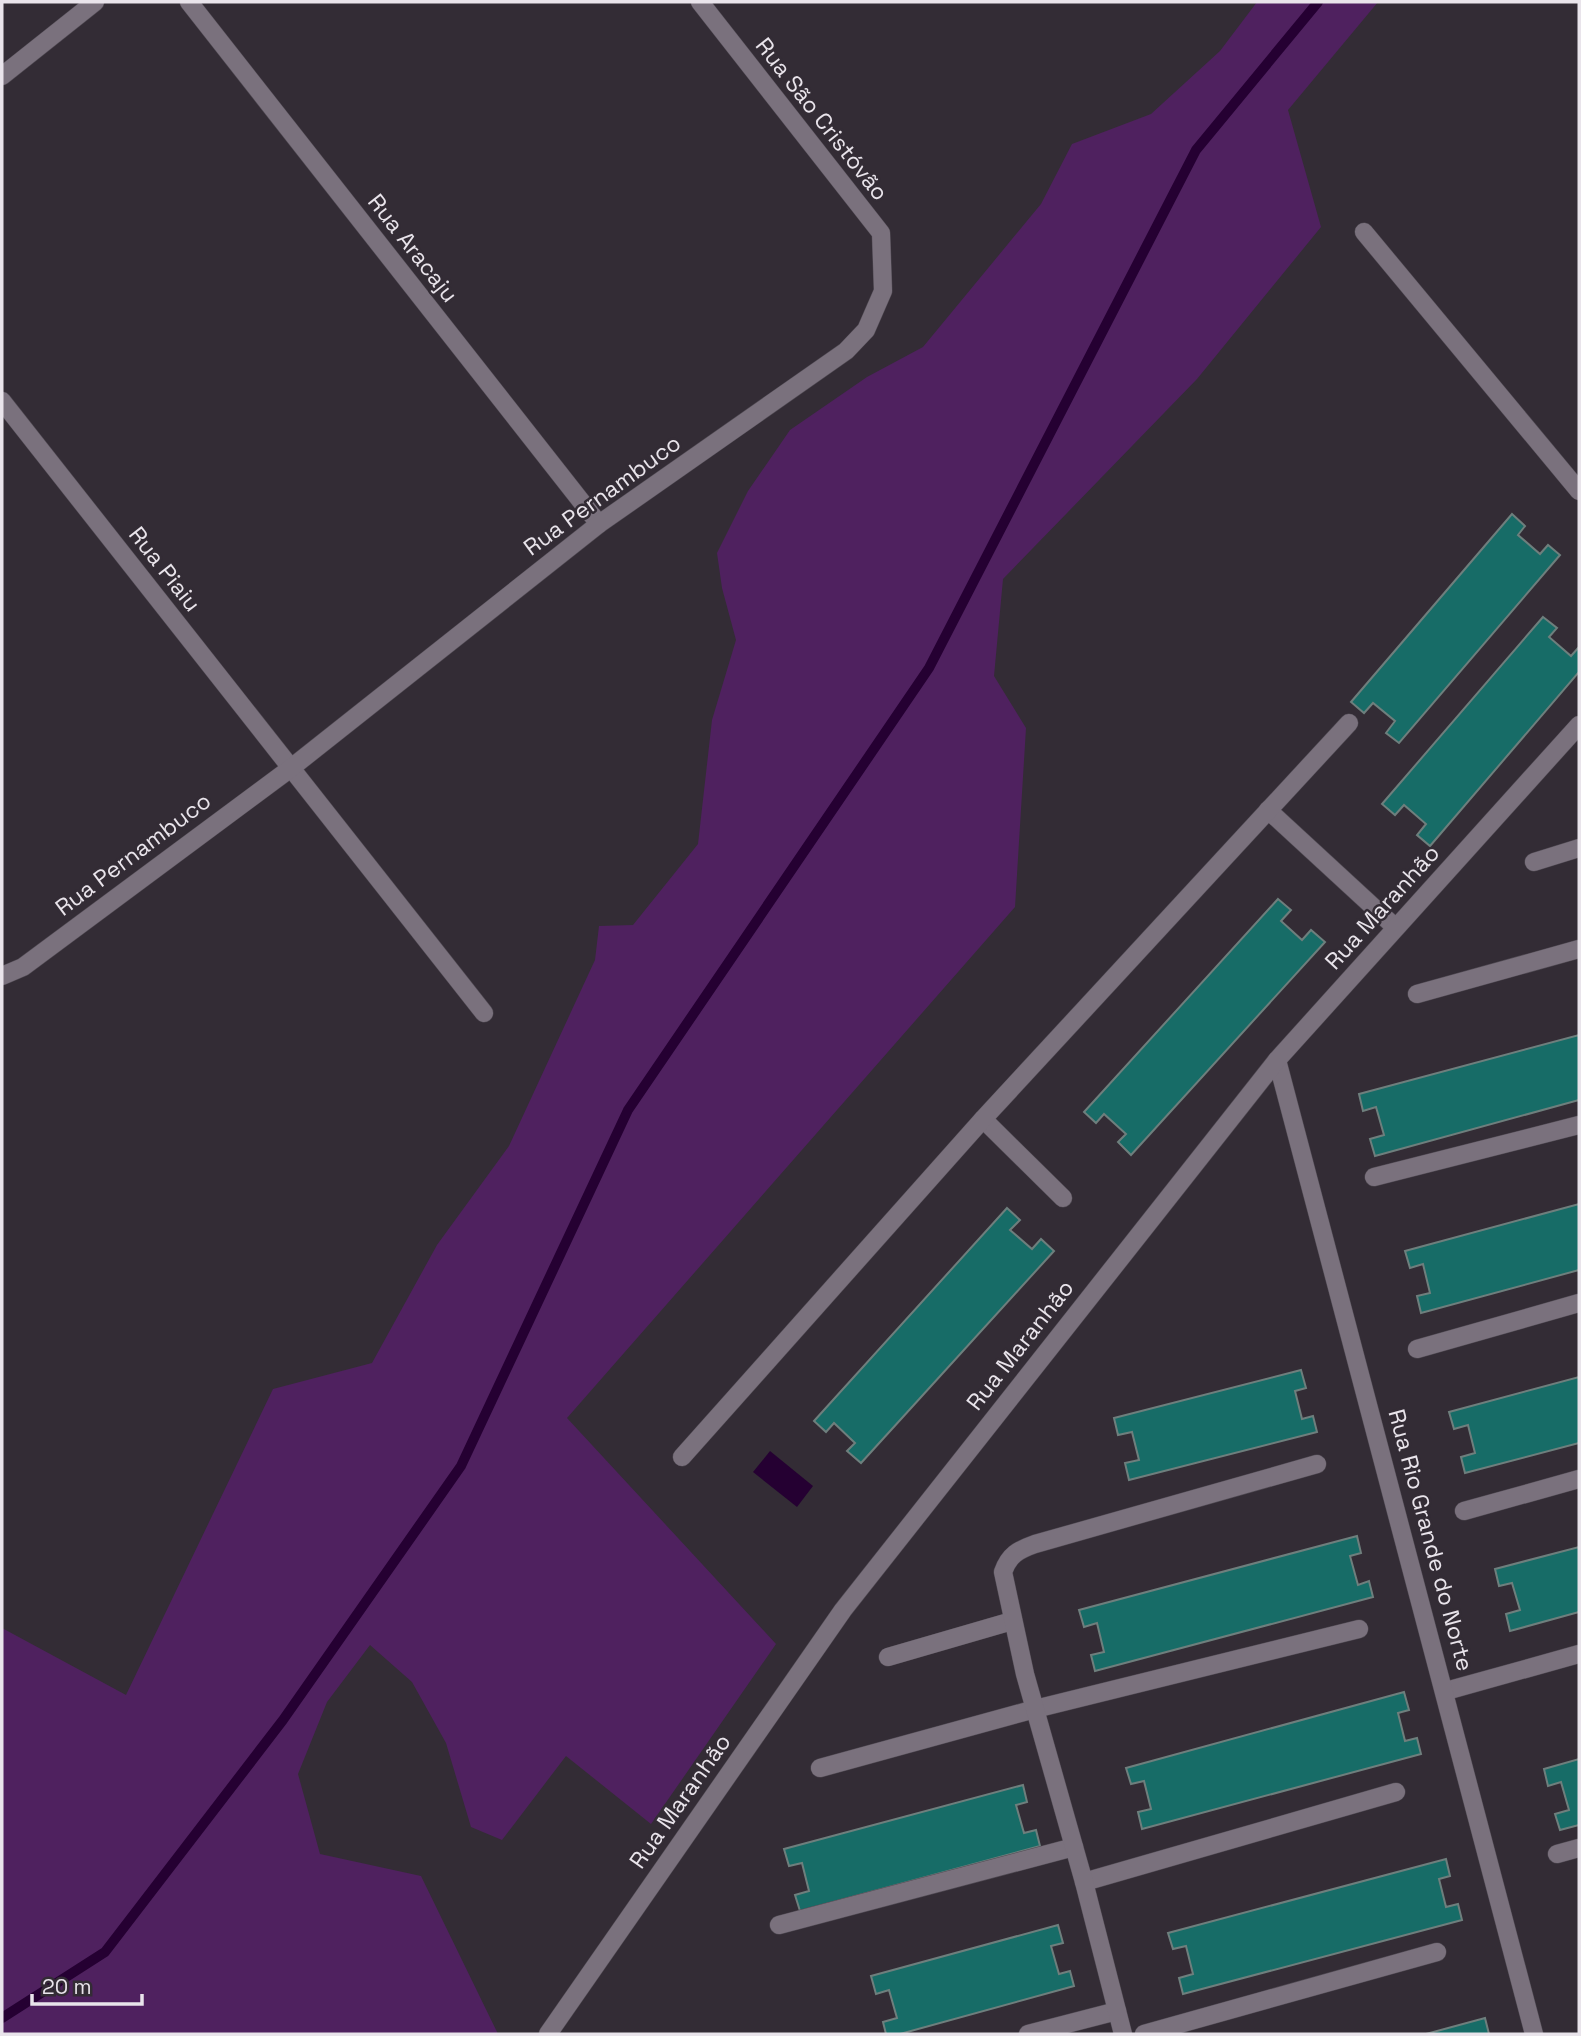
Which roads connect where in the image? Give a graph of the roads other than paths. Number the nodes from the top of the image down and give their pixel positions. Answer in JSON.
{"nodes":[{"id":1,"x":94,"y":2,"type":"edge"},
{"id":2,"x":189,"y":2,"type":"edge"},
{"id":3,"x":700,"y":2,"type":"edge"},
{"id":4,"x":2,"y":76,"type":"edge"},
{"id":5,"x":1364,"y":232,"type":"dead end"},
{"id":6,"x":881,"y":233,"type":"joint"},
{"id":7,"x":2,"y":401,"type":"edge"},
{"id":8,"x":1579,"y":491,"type":"edge"},
{"id":9,"x":599,"y":524,"type":"junction"},
{"id":10,"x":1349,"y":723,"type":"dead end"},
{"id":11,"x":1579,"y":724,"type":"edge"},
{"id":12,"x":291,"y":768,"type":"junction"},
{"id":13,"x":1268,"y":810,"type":"junction"},
{"id":14,"x":1579,"y":848,"type":"edge"},
{"id":15,"x":1534,"y":862,"type":"dead end"},
{"id":16,"x":1395,"y":928,"type":"junction"},
{"id":17,"x":1579,"y":949,"type":"edge"},
{"id":18,"x":2,"y":976,"type":"edge"},
{"id":19,"x":1417,"y":994,"type":"dead end"},
{"id":20,"x":484,"y":1013,"type":"dead end"},
{"id":21,"x":1277,"y":1060,"type":"junction"},
{"id":22,"x":983,"y":1119,"type":"junction"},
{"id":23,"x":1579,"y":1125,"type":"edge"},
{"id":24,"x":1374,"y":1177,"type":"dead end"},
{"id":25,"x":1063,"y":1198,"type":"dead end"},
{"id":26,"x":1579,"y":1303,"type":"edge"},
{"id":27,"x":1417,"y":1349,"type":"dead end"},
{"id":28,"x":682,"y":1457,"type":"dead end"},
{"id":29,"x":1317,"y":1464,"type":"dead end"},
{"id":30,"x":1579,"y":1479,"type":"edge"},
{"id":31,"x":1464,"y":1511,"type":"dead end"},
{"id":32,"x":1012,"y":1621,"type":"junction"},
{"id":33,"x":1359,"y":1629,"type":"dead end"},
{"id":34,"x":1579,"y":1654,"type":"edge"},
{"id":35,"x":888,"y":1657,"type":"dead end"},
{"id":36,"x":1446,"y":1691,"type":"junction"},
{"id":37,"x":1035,"y":1709,"type":"junction"},
{"id":38,"x":820,"y":1768,"type":"dead end"},
{"id":39,"x":1396,"y":1793,"type":"dead end"},
{"id":40,"x":1074,"y":1847,"type":"junction"},
{"id":41,"x":1579,"y":1848,"type":"edge"},
{"id":42,"x":1557,"y":1854,"type":"dead end"},
{"id":43,"x":1084,"y":1882,"type":"junction"},
{"id":44,"x":779,"y":1926,"type":"dead end"},
{"id":45,"x":1437,"y":1952,"type":"dead end"},
{"id":46,"x":1117,"y":2011,"type":"junction"},
{"id":47,"x":548,"y":2034,"type":"edge"},
{"id":48,"x":1028,"y":2034,"type":"edge"},
{"id":49,"x":1123,"y":2034,"type":"edge"},
{"id":50,"x":1144,"y":2034,"type":"edge"},
{"id":51,"x":1534,"y":2034,"type":"edge"}],
"edges":[{"from":1,"to":4,"type":"street"},
{"from":2,"to":9,"type":"street","name":"Rua Aracaju"},
{"from":3,"to":6,"type":"street","name":"Rua São Cristóvão"},
{"from":5,"to":8,"type":"street"},
{"from":6,"to":9,"type":"street","name":"Rua Pernambuco"},
{"from":7,"to":12,"type":"street","name":"Rua Piaiu"},
{"from":9,"to":12,"type":"street","name":"Rua Pernambuco"},
{"from":10,"to":13,"type":"street"},
{"from":11,"to":16,"type":"street","name":"Rua Maranhão"},
{"from":12,"to":18,"type":"street","name":"Rua Pernambuco"},
{"from":12,"to":20,"type":"street"},
{"from":13,"to":16,"type":"street"},
{"from":13,"to":22,"type":"street"},
{"from":14,"to":15,"type":"street"},
{"from":16,"to":21,"type":"street","name":"Rua Maranhão"},
{"from":17,"to":19,"type":"street"},
{"from":21,"to":36,"type":"street","name":"Rua Rio Grande do Norte"},
{"from":21,"to":47,"type":"street","name":"Rua Maranhão"},
{"from":22,"to":25,"type":"street"},
{"from":22,"to":28,"type":"street"},
{"from":23,"to":24,"type":"street"},
{"from":26,"to":27,"type":"street"},
{"from":29,"to":32,"type":"street"},
{"from":30,"to":31,"type":"street"},
{"from":32,"to":35,"type":"street"},
{"from":32,"to":37,"type":"street"},
{"from":33,"to":37,"type":"street"},
{"from":34,"to":36,"type":"street"},
{"from":36,"to":51,"type":"street","name":"Rua Rio Grande do Norte"},
{"from":37,"to":38,"type":"street"},
{"from":37,"to":40,"type":"street"},
{"from":39,"to":43,"type":"street"},
{"from":40,"to":43,"type":"street"},
{"from":40,"to":44,"type":"street"},
{"from":41,"to":42,"type":"street"},
{"from":43,"to":46,"type":"street"},
{"from":45,"to":50,"type":"street"},
{"from":46,"to":48,"type":"street"},
{"from":46,"to":49,"type":"street"}]}
